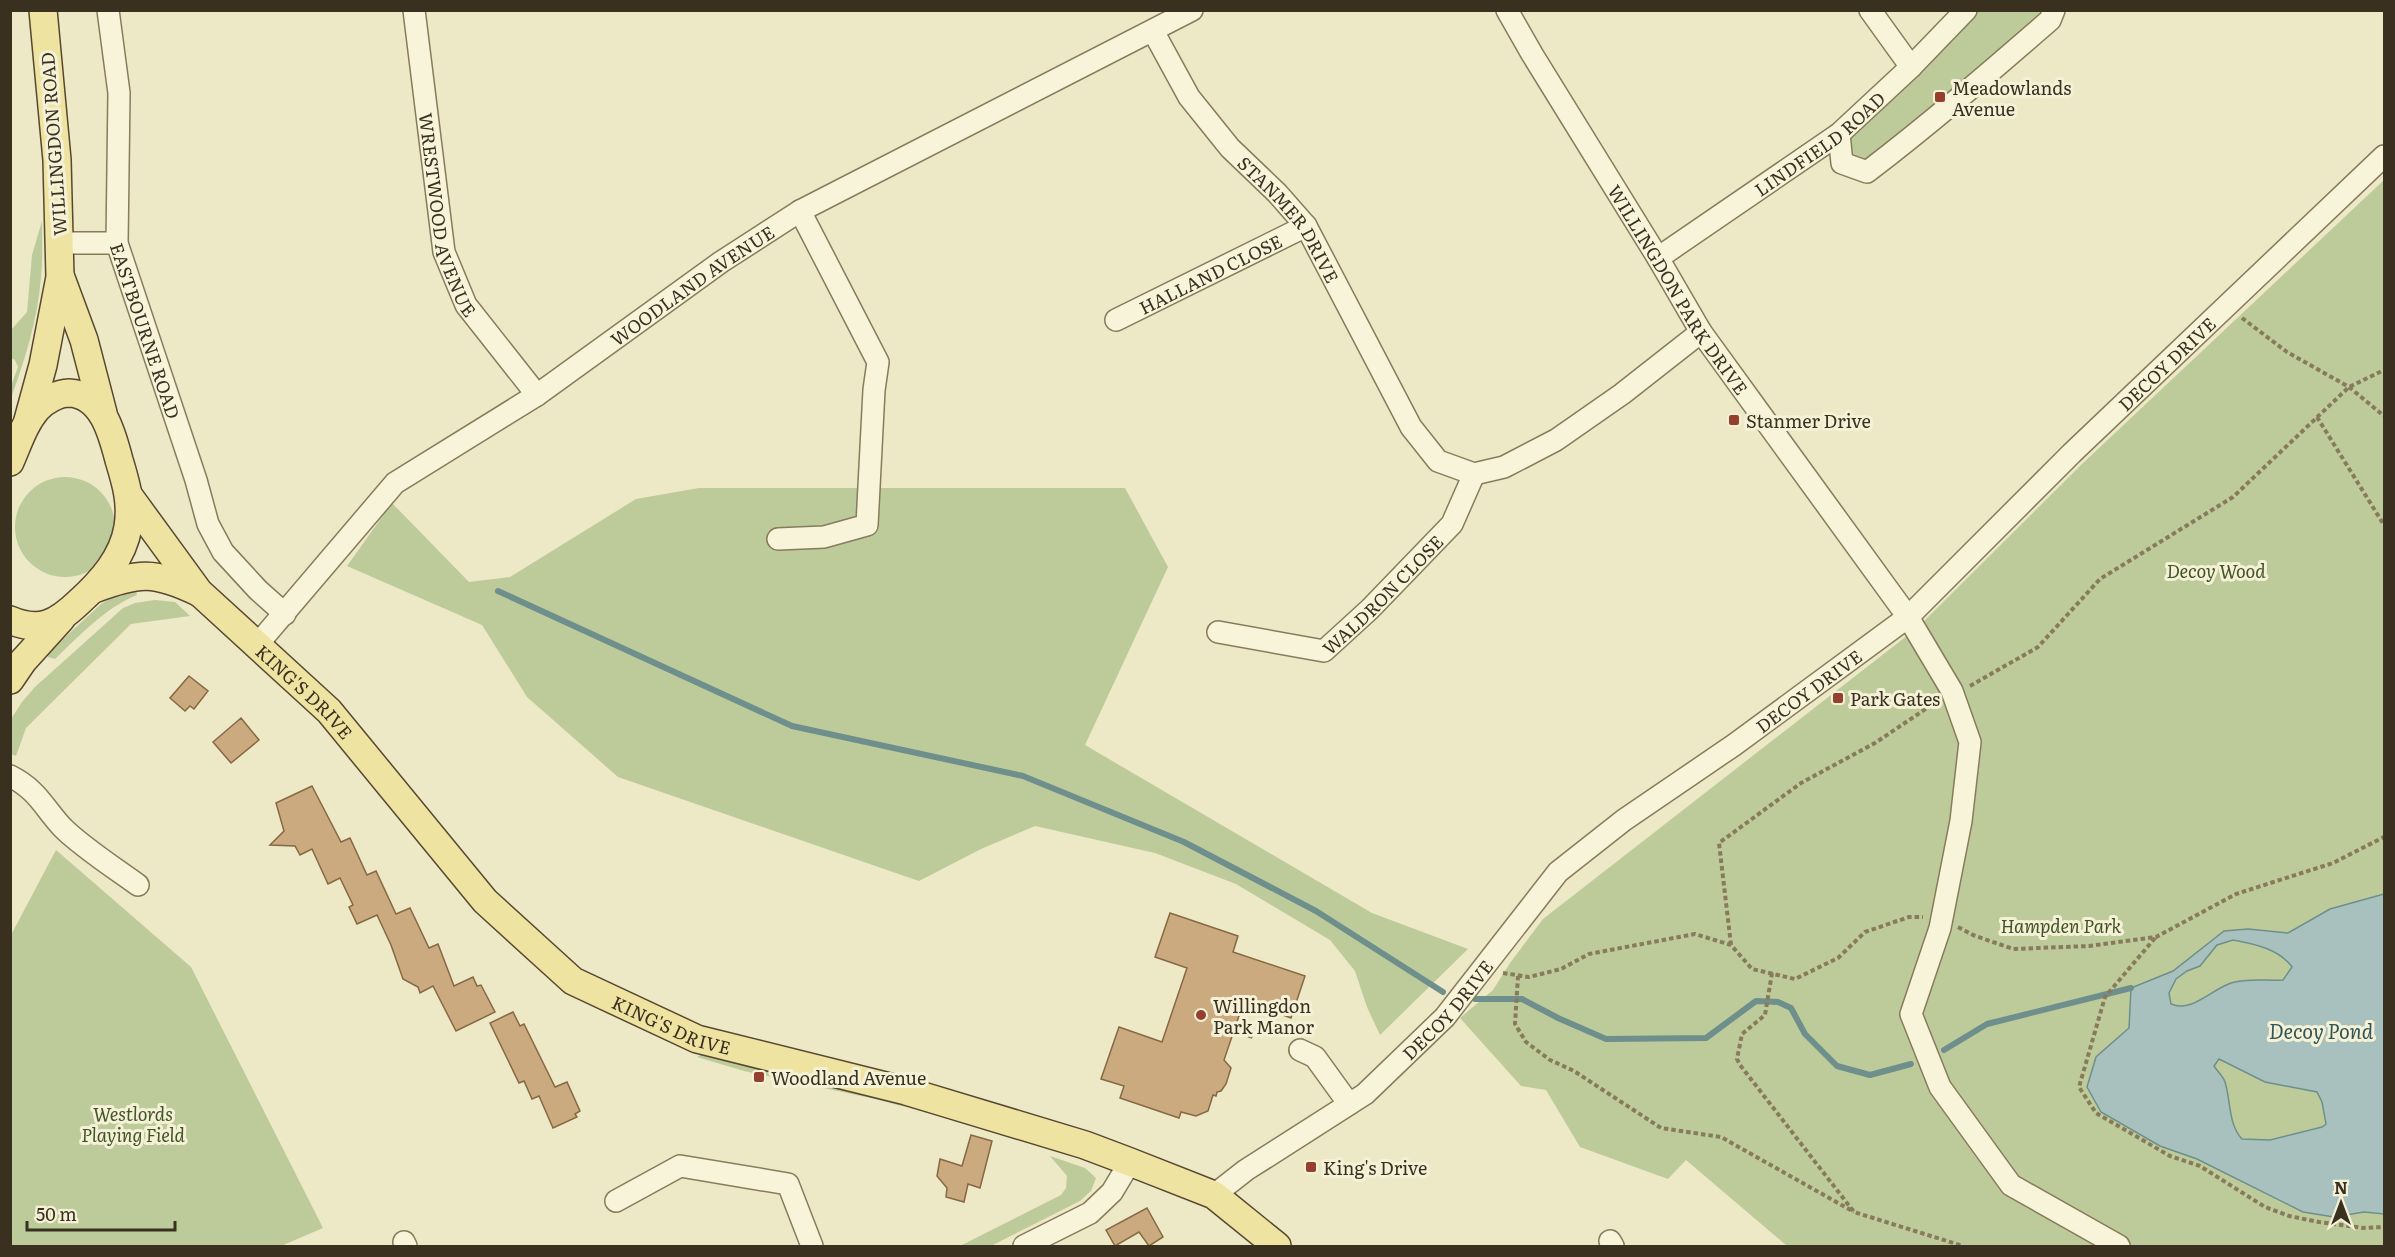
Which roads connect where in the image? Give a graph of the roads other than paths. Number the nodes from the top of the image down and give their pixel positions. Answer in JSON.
{"nodes":[{"id":1,"x":43,"y":10,"type":"edge"},
{"id":2,"x":108,"y":10,"type":"edge"},
{"id":3,"x":414,"y":10,"type":"edge"},
{"id":4,"x":1192,"y":10,"type":"edge"},
{"id":5,"x":1507,"y":10,"type":"edge"},
{"id":6,"x":1870,"y":10,"type":"edge"},
{"id":7,"x":1966,"y":10,"type":"edge"},
{"id":8,"x":2054,"y":10,"type":"edge"},
{"id":9,"x":1153,"y":31,"type":"junction"},
{"id":10,"x":1911,"y":68,"type":"junction"},
{"id":11,"x":1839,"y":134,"type":"junction"},
{"id":12,"x":2385,"y":156,"type":"edge"},
{"id":13,"x":800,"y":211,"type":"junction"},
{"id":14,"x":1306,"y":226,"type":"junction"},
{"id":15,"x":59,"y":243,"type":"junction"},
{"id":16,"x":117,"y":243,"type":"junction"},
{"id":17,"x":1658,"y":258,"type":"junction"},
{"id":18,"x":60,"y":277,"type":"junction"},
{"id":19,"x":1116,"y":320,"type":"dead end"},
{"id":20,"x":1701,"y":332,"type":"junction"},
{"id":21,"x":537,"y":395,"type":"junction"},
{"id":22,"x":104,"y":418,"type":"junction"},
{"id":23,"x":16,"y":444,"type":"edge"},
{"id":24,"x":1474,"y":474,"type":"junction"},
{"id":25,"x":129,"y":496,"type":"junction"},
{"id":26,"x":778,"y":539,"type":"dead end"},
{"id":27,"x":93,"y":589,"type":"junction"},
{"id":28,"x":199,"y":592,"type":"junction"},
{"id":29,"x":285,"y":614,"type":"junction"},
{"id":30,"x":1908,"y":617,"type":"junction"},
{"id":31,"x":62,"y":619,"type":"junction"},
{"id":32,"x":10,"y":620,"type":"edge"},
{"id":33,"x":1218,"y":632,"type":"dead end"},
{"id":34,"x":257,"y":645,"type":"junction"},
{"id":35,"x":10,"y":680,"type":"edge"},
{"id":36,"x":10,"y":776,"type":"edge"},
{"id":37,"x":138,"y":885,"type":"dead end"},
{"id":38,"x":1300,"y":1050,"type":"dead end"},
{"id":39,"x":1349,"y":1104,"type":"junction"},
{"id":40,"x":1130,"y":1162,"type":"junction"},
{"id":41,"x":1214,"y":1195,"type":"junction"},
{"id":42,"x":616,"y":1201,"type":"dead end"},
{"id":43,"x":812,"y":1246,"type":"edge"},
{"id":44,"x":1024,"y":1246,"type":"edge"},
{"id":45,"x":1277,"y":1246,"type":"edge"},
{"id":46,"x":2119,"y":1246,"type":"edge"}],
"edges":[{"from":1,"to":15,"type":"main road","name":"WILLINGDON ROAD"},
{"from":2,"to":16,"type":"street","name":"EASTBOURNE ROAD"},
{"from":3,"to":21,"type":"street","name":"WRESTWOOD AVENUE"},
{"from":4,"to":9,"type":"street","name":"WOODLAND AVENUE"},
{"from":5,"to":17,"type":"street","name":"WILLINGDON PARK DRIVE"},
{"from":6,"to":10,"type":"street"},
{"from":7,"to":10,"type":"street","name":"LINDFIELD ROAD"},
{"from":8,"to":11,"type":"street"},
{"from":9,"to":13,"type":"street","name":"WOODLAND AVENUE"},
{"from":9,"to":14,"type":"street","name":"STANMER DRIVE"},
{"from":10,"to":11,"type":"street","name":"LINDFIELD ROAD"},
{"from":11,"to":17,"type":"street","name":"LINDFIELD ROAD"},
{"from":12,"to":30,"type":"street","name":"DECOY DRIVE"},
{"from":13,"to":21,"type":"street","name":"WOODLAND AVENUE"},
{"from":13,"to":26,"type":"street"},
{"from":14,"to":19,"type":"street","name":"HALLAND CLOSE"},
{"from":14,"to":24,"type":"street","name":"STANMER DRIVE"},
{"from":15,"to":16,"type":"street"},
{"from":15,"to":18,"type":"main road","name":"WILLINGDON ROAD"},
{"from":16,"to":29,"type":"street","name":"EASTBOURNE ROAD"},
{"from":17,"to":20,"type":"street","name":"WILLINGDON PARK DRIVE"},
{"from":18,"to":22,"type":"main road","name":"WILLINGDON ROAD"},
{"from":18,"to":23,"type":"main road","name":"WILLINGDON ROAD"},
{"from":20,"to":24,"type":"street"},
{"from":20,"to":30,"type":"street","name":"WILLINGDON PARK DRIVE"},
{"from":21,"to":29,"type":"street","name":"WOODLAND AVENUE"},
{"from":22,"to":23,"type":"main road"},
{"from":22,"to":25,"type":"main road"},
{"from":24,"to":33,"type":"street","name":"WALDRON CLOSE"},
{"from":25,"to":27,"type":"main road"},
{"from":25,"to":28,"type":"main road","name":"KING'S DRIVE"},
{"from":27,"to":28,"type":"main road","name":"KING'S DRIVE"},
{"from":27,"to":31,"type":"main road"},
{"from":28,"to":34,"type":"main road","name":"KING'S DRIVE"},
{"from":29,"to":34,"type":"street","name":"WOODLAND AVENUE"},
{"from":30,"to":39,"type":"street","name":"DECOY DRIVE"},
{"from":30,"to":46,"type":"street","name":"WILLINGDON PARK DRIVE"},
{"from":31,"to":32,"type":"main road"},
{"from":31,"to":35,"type":"main road"},
{"from":34,"to":40,"type":"main road","name":"KING'S DRIVE"},
{"from":36,"to":37,"type":"street"},
{"from":38,"to":39,"type":"street"},
{"from":39,"to":41,"type":"street","name":"DECOY DRIVE"},
{"from":40,"to":41,"type":"main road","name":"KING'S DRIVE"},
{"from":40,"to":44,"type":"street"},
{"from":41,"to":45,"type":"main road","name":"KING'S DRIVE"},
{"from":42,"to":43,"type":"street"}]}
